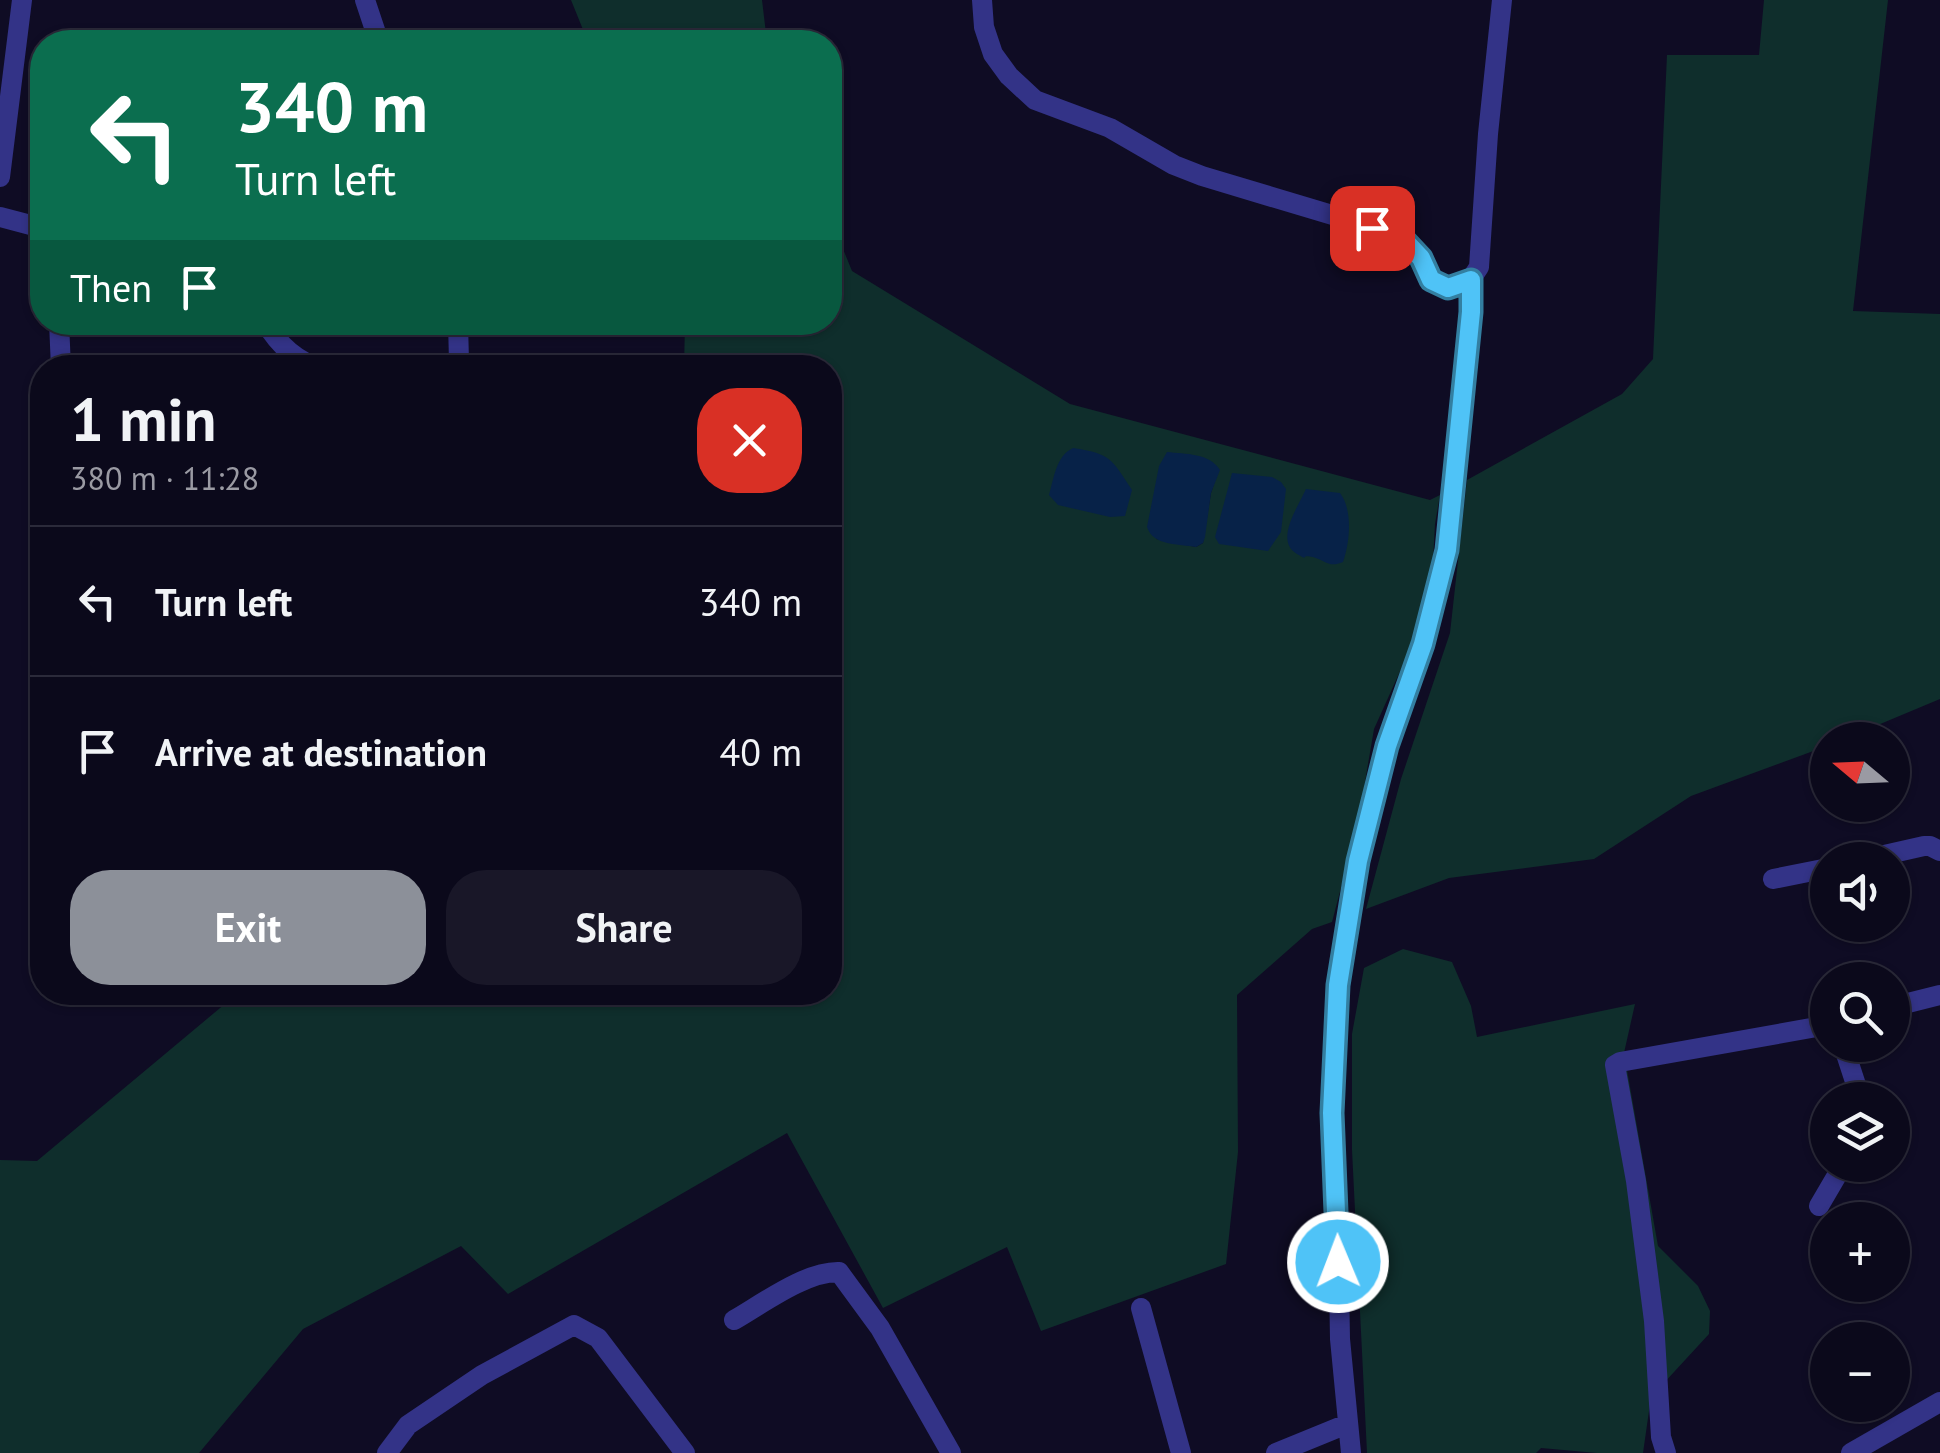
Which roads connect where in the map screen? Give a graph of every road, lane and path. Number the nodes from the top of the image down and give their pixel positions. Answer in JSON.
{"nodes":[{"id":1,"x":22,"y":0,"type":"edge"},
{"id":2,"x":365,"y":0,"type":"edge"},
{"id":3,"x":982,"y":0,"type":"edge"},
{"id":4,"x":1502,"y":0,"type":"edge"},
{"id":5,"x":375,"y":30,"type":"edge"},
{"id":6,"x":0,"y":177,"type":"edge"},
{"id":7,"x":0,"y":217,"type":"edge"},
{"id":8,"x":30,"y":225,"type":"edge"},
{"id":9,"x":1471,"y":280,"type":"junction"},
{"id":10,"x":273,"y":335,"type":"edge"},
{"id":11,"x":292,"y":355,"type":"edge"},
{"id":12,"x":1910,"y":849,"type":"edge"},
{"id":13,"x":1940,"y":851,"type":"edge"},
{"id":14,"x":1810,"y":872,"type":"edge"},
{"id":15,"x":1773,"y":880,"type":"dead end"},
{"id":16,"x":1940,"y":994,"type":"edge"},
{"id":17,"x":1910,"y":1002,"type":"edge"},
{"id":18,"x":1810,"y":1028,"type":"edge"},
{"id":19,"x":1141,"y":1308,"type":"dead end"},
{"id":20,"x":734,"y":1320,"type":"dead end"},
{"id":21,"x":1940,"y":1402,"type":"edge"},
{"id":22,"x":1348,"y":1424,"type":"junction"},
{"id":23,"x":388,"y":1453,"type":"edge"},
{"id":24,"x":685,"y":1453,"type":"edge"},
{"id":25,"x":951,"y":1453,"type":"edge"},
{"id":26,"x":1181,"y":1453,"type":"edge"},
{"id":27,"x":1276,"y":1453,"type":"edge"},
{"id":28,"x":1351,"y":1453,"type":"edge"},
{"id":29,"x":1666,"y":1453,"type":"edge"},
{"id":30,"x":1851,"y":1453,"type":"edge"}],
"edges":[{"from":1,"to":6,"type":"street"},
{"from":2,"to":5,"type":"street"},
{"from":3,"to":9,"type":"street"},
{"from":4,"to":9,"type":"street"},
{"from":7,"to":8,"type":"street"},
{"from":9,"to":22,"type":"street"},
{"from":10,"to":11,"type":"street"},
{"from":12,"to":13,"type":"street"},
{"from":14,"to":15,"type":"street"},
{"from":16,"to":17,"type":"street"},
{"from":18,"to":29,"type":"street"},
{"from":19,"to":26,"type":"street"},
{"from":20,"to":25,"type":"street"},
{"from":21,"to":30,"type":"street"},
{"from":22,"to":27,"type":"street"},
{"from":22,"to":28,"type":"street"},
{"from":23,"to":24,"type":"street"}]}
